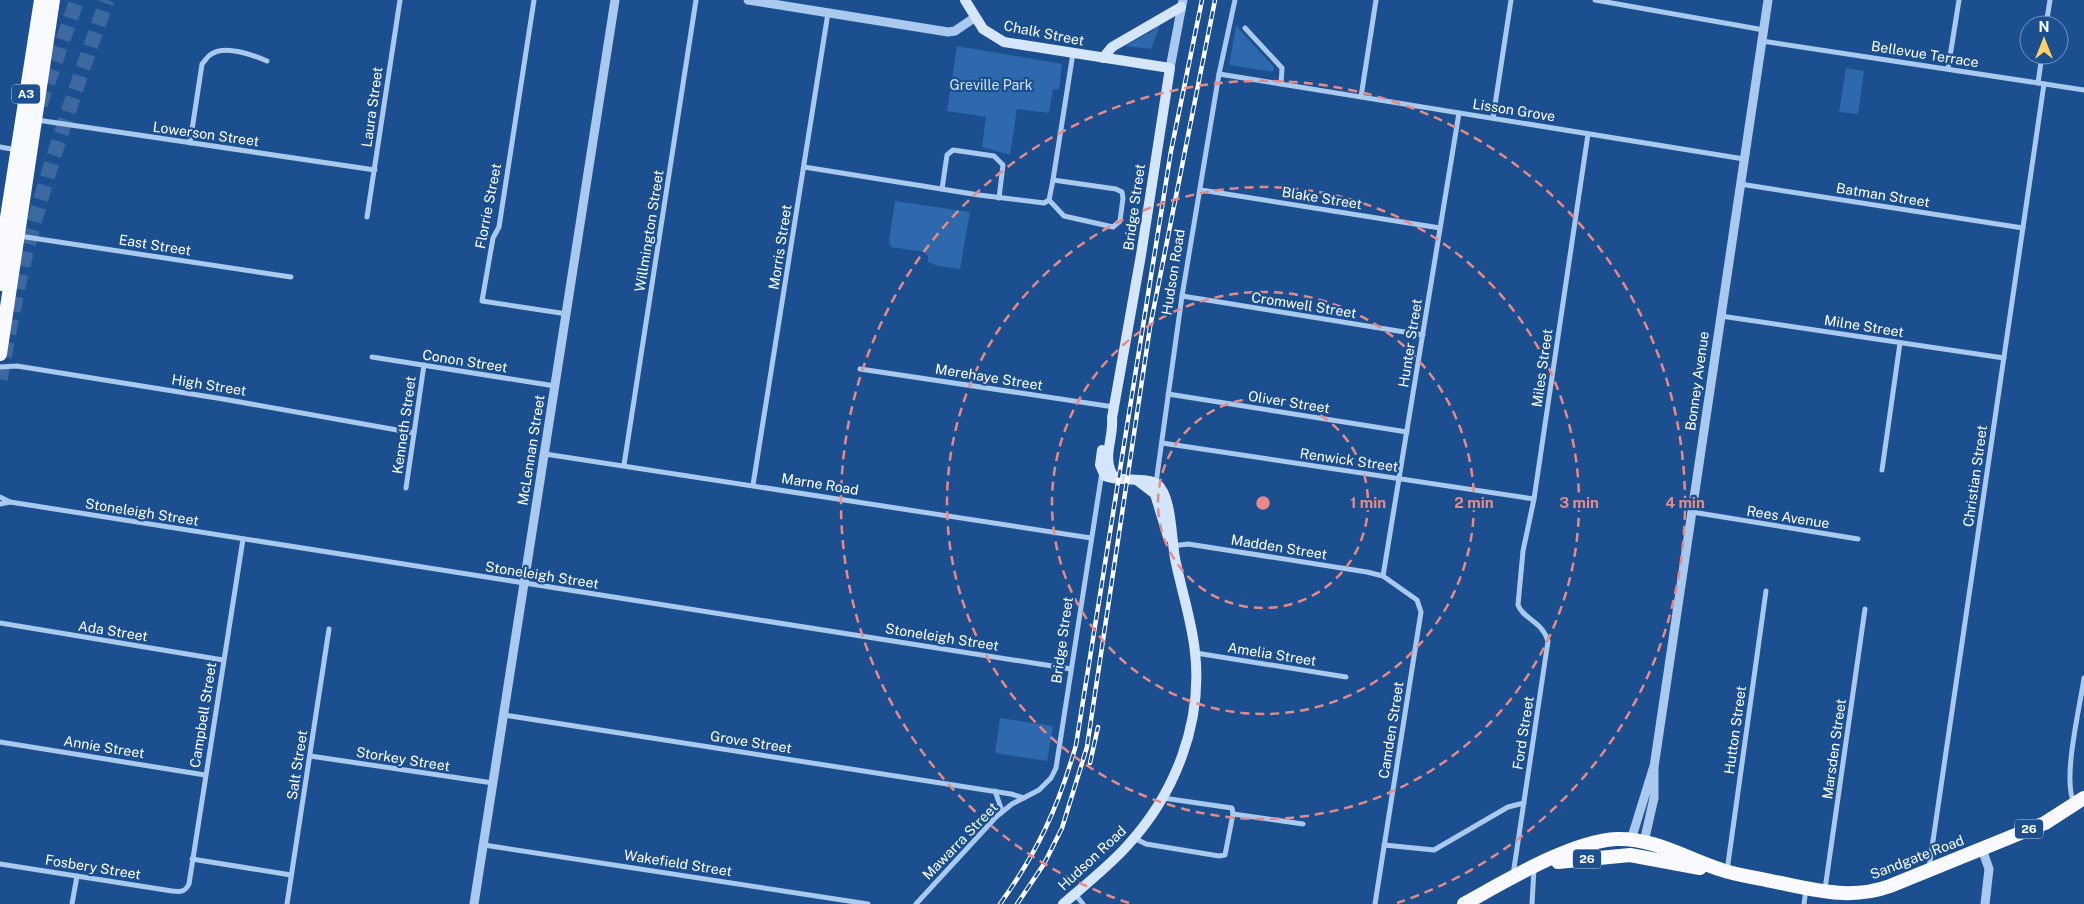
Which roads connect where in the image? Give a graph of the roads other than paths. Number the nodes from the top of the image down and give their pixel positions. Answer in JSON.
{"nodes":[{"id":1,"x":41,"y":0,"type":"edge"},
{"id":2,"x":53,"y":0,"type":"edge"},
{"id":3,"x":400,"y":0,"type":"edge"},
{"id":4,"x":534,"y":0,"type":"edge"},
{"id":5,"x":615,"y":0,"type":"edge"},
{"id":6,"x":696,"y":0,"type":"edge"},
{"id":7,"x":748,"y":0,"type":"edge"},
{"id":8,"x":964,"y":0,"type":"edge"},
{"id":9,"x":1235,"y":0,"type":"edge"},
{"id":10,"x":1376,"y":0,"type":"edge"},
{"id":11,"x":1511,"y":0,"type":"edge"},
{"id":12,"x":1595,"y":0,"type":"edge"},
{"id":13,"x":1768,"y":0,"type":"edge"},
{"id":14,"x":1959,"y":0,"type":"edge"},
{"id":15,"x":2050,"y":0,"type":"edge"},
{"id":16,"x":1182,"y":3,"type":"edge"},
{"id":17,"x":828,"y":13,"type":"junction"},
{"id":18,"x":2048,"y":15,"type":"edge"},
{"id":19,"x":974,"y":18,"type":"junction"},
{"id":20,"x":1245,"y":28,"type":"dead end"},
{"id":21,"x":1764,"y":30,"type":"junction"},
{"id":22,"x":1762,"y":41,"type":"junction"},
{"id":23,"x":1073,"y":53,"type":"junction"},
{"id":24,"x":1102,"y":58,"type":"junction"},
{"id":25,"x":267,"y":61,"type":"dead end"},
{"id":26,"x":2041,"y":65,"type":"edge"},
{"id":27,"x":1170,"y":68,"type":"junction"},
{"id":28,"x":1948,"y":69,"type":"junction"},
{"id":29,"x":1219,"y":74,"type":"junction"},
{"id":30,"x":2038,"y":83,"type":"junction"},
{"id":31,"x":1281,"y":84,"type":"junction"},
{"id":32,"x":2044,"y":84,"type":"junction"},
{"id":33,"x":2084,"y":90,"type":"edge"},
{"id":34,"x":1361,"y":97,"type":"junction"},
{"id":35,"x":1459,"y":113,"type":"junction"},
{"id":36,"x":1493,"y":118,"type":"junction"},
{"id":37,"x":34,"y":120,"type":"junction"},
{"id":38,"x":1588,"y":134,"type":"junction"},
{"id":39,"x":190,"y":142,"type":"junction"},
{"id":40,"x":0,"y":147,"type":"edge"},
{"id":41,"x":23,"y":151,"type":"junction"},
{"id":42,"x":1744,"y":159,"type":"junction"},
{"id":43,"x":804,"y":167,"type":"junction"},
{"id":44,"x":375,"y":170,"type":"junction"},
{"id":45,"x":1053,"y":180,"type":"junction"},
{"id":46,"x":1740,"y":184,"type":"junction"},
{"id":47,"x":942,"y":189,"type":"junction"},
{"id":48,"x":1200,"y":190,"type":"junction"},
{"id":49,"x":999,"y":198,"type":"junction"},
{"id":50,"x":1048,"y":200,"type":"junction"},
{"id":51,"x":367,"y":217,"type":"dead end"},
{"id":52,"x":1440,"y":228,"type":"junction"},
{"id":53,"x":2023,"y":228,"type":"junction"},
{"id":54,"x":16,"y":235,"type":"junction"},
{"id":55,"x":1,"y":261,"type":"edge"},
{"id":56,"x":290,"y":277,"type":"dead end"},
{"id":57,"x":0,"y":284,"type":"edge"},
{"id":58,"x":1182,"y":296,"type":"junction"},
{"id":59,"x":567,"y":314,"type":"junction"},
{"id":60,"x":1720,"y":316,"type":"junction"},
{"id":61,"x":1423,"y":335,"type":"junction"},
{"id":62,"x":1900,"y":343,"type":"junction"},
{"id":63,"x":0,"y":354,"type":"edge"},
{"id":64,"x":372,"y":357,"type":"dead end"},
{"id":65,"x":2004,"y":358,"type":"junction"},
{"id":66,"x":424,"y":365,"type":"junction"},
{"id":67,"x":0,"y":367,"type":"edge"},
{"id":68,"x":860,"y":369,"type":"dead end"},
{"id":69,"x":555,"y":386,"type":"junction"},
{"id":70,"x":1168,"y":394,"type":"junction"},
{"id":71,"x":1113,"y":413,"type":"junction"},
{"id":72,"x":1407,"y":432,"type":"junction"},
{"id":73,"x":414,"y":433,"type":"junction"},
{"id":74,"x":1162,"y":443,"type":"junction"},
{"id":75,"x":545,"y":454,"type":"junction"},
{"id":76,"x":624,"y":465,"type":"junction"},
{"id":77,"x":1882,"y":470,"type":"dead end"},
{"id":78,"x":1102,"y":472,"type":"junction"},
{"id":79,"x":1114,"y":477,"type":"junction"},
{"id":80,"x":1399,"y":478,"type":"junction"},
{"id":81,"x":753,"y":485,"type":"junction"},
{"id":82,"x":1154,"y":487,"type":"junction"},
{"id":83,"x":406,"y":488,"type":"dead end"},
{"id":84,"x":0,"y":497,"type":"edge"},
{"id":85,"x":1534,"y":499,"type":"junction"},
{"id":86,"x":10,"y":502,"type":"junction"},
{"id":87,"x":0,"y":504,"type":"edge"},
{"id":88,"x":1691,"y":512,"type":"junction"},
{"id":89,"x":1091,"y":538,"type":"junction"},
{"id":90,"x":243,"y":539,"type":"junction"},
{"id":91,"x":1858,"y":539,"type":"dead end"},
{"id":92,"x":1172,"y":546,"type":"junction"},
{"id":93,"x":1383,"y":576,"type":"junction"},
{"id":94,"x":524,"y":584,"type":"junction"},
{"id":95,"x":1766,"y":590,"type":"dead end"},
{"id":96,"x":1518,"y":605,"type":"joint"},
{"id":97,"x":1865,"y":609,"type":"dead end"},
{"id":98,"x":0,"y":623,"type":"edge"},
{"id":99,"x":329,"y":629,"type":"dead end"},
{"id":100,"x":1195,"y":652,"type":"junction"},
{"id":101,"x":223,"y":660,"type":"junction"},
{"id":102,"x":1071,"y":669,"type":"junction"},
{"id":103,"x":1346,"y":678,"type":"dead end"},
{"id":104,"x":2084,"y":678,"type":"edge"},
{"id":105,"x":504,"y":715,"type":"junction"},
{"id":106,"x":0,"y":742,"type":"edge"},
{"id":107,"x":310,"y":756,"type":"junction"},
{"id":108,"x":1654,"y":767,"type":"junction"},
{"id":109,"x":205,"y":776,"type":"junction"},
{"id":110,"x":493,"y":783,"type":"junction"},
{"id":111,"x":996,"y":791,"type":"junction"},
{"id":112,"x":1024,"y":798,"type":"junction"},
{"id":113,"x":1162,"y":798,"type":"junction"},
{"id":114,"x":2079,"y":801,"type":"edge"},
{"id":115,"x":1524,"y":803,"type":"junction"},
{"id":116,"x":1002,"y":811,"type":"junction"},
{"id":117,"x":1233,"y":814,"type":"junction"},
{"id":118,"x":1303,"y":824,"type":"dead end"},
{"id":119,"x":1134,"y":838,"type":"junction"},
{"id":120,"x":1637,"y":841,"type":"junction"},
{"id":121,"x":484,"y":845,"type":"junction"},
{"id":122,"x":1384,"y":845,"type":"junction"},
{"id":123,"x":1982,"y":849,"type":"junction"},
{"id":124,"x":1635,"y":856,"type":"junction"},
{"id":125,"x":192,"y":859,"type":"junction"},
{"id":126,"x":0,"y":864,"type":"edge"},
{"id":127,"x":1537,"y":866,"type":"junction"},
{"id":128,"x":1723,"y":871,"type":"junction"},
{"id":129,"x":1929,"y":871,"type":"junction"},
{"id":130,"x":292,"y":874,"type":"junction"},
{"id":131,"x":77,"y":876,"type":"junction"},
{"id":132,"x":1512,"y":878,"type":"junction"},
{"id":133,"x":1806,"y":888,"type":"junction"},
{"id":134,"x":182,"y":892,"type":"joint"},
{"id":135,"x":1824,"y":892,"type":"junction"},
{"id":136,"x":1074,"y":894,"type":"junction"},
{"id":137,"x":72,"y":904,"type":"edge"},
{"id":138,"x":287,"y":904,"type":"edge"},
{"id":139,"x":474,"y":904,"type":"edge"},
{"id":140,"x":868,"y":904,"type":"edge"},
{"id":141,"x":916,"y":904,"type":"edge"},
{"id":142,"x":1063,"y":904,"type":"edge"},
{"id":143,"x":1083,"y":904,"type":"edge"},
{"id":144,"x":1375,"y":904,"type":"edge"},
{"id":145,"x":1464,"y":904,"type":"edge"},
{"id":146,"x":1532,"y":904,"type":"edge"},
{"id":147,"x":1804,"y":904,"type":"edge"},
{"id":148,"x":1985,"y":904,"type":"edge"}],
"edges":[{"from":1,"to":41,"type":"highway","number":"A3"},
{"from":2,"to":37,"type":"highway","number":"A3"},
{"from":3,"to":44,"type":"street","name":"Laura Street"},
{"from":4,"to":59,"type":"street","name":"Florrie Street"},
{"from":5,"to":59,"type":"street","name":"McLennan Street"},
{"from":6,"to":76,"type":"street","name":"Willmington Street"},
{"from":7,"to":17,"type":"street"},
{"from":8,"to":19,"type":"main road","name":"Chalk Street"},
{"from":9,"to":29,"type":"street","name":"Hudson Road"},
{"from":10,"to":34,"type":"street"},
{"from":11,"to":36,"type":"street"},
{"from":12,"to":21,"type":"street"},
{"from":13,"to":21,"type":"street","name":"Bonney Avenue"},
{"from":14,"to":28,"type":"street"},
{"from":15,"to":18,"type":"street"},
{"from":16,"to":24,"type":"main road"},
{"from":16,"to":27,"type":"street","name":"Bridge Street"},
{"from":17,"to":19,"type":"street"},
{"from":17,"to":43,"type":"street","name":"Morris Street"},
{"from":19,"to":23,"type":"main road","name":"Chalk Street"},
{"from":20,"to":31,"type":"street"},
{"from":21,"to":22,"type":"street","name":"Bonney Avenue"},
{"from":22,"to":28,"type":"street","name":"Bellevue Terrace"},
{"from":22,"to":42,"type":"street","name":"Bonney Avenue"},
{"from":23,"to":24,"type":"main road","name":"Chalk Street"},
{"from":23,"to":45,"type":"street"},
{"from":24,"to":27,"type":"main road","name":"Chalk Street"},
{"from":25,"to":39,"type":"street"},
{"from":26,"to":30,"type":"street"},
{"from":27,"to":71,"type":"main road","name":"Bridge Street"},
{"from":28,"to":30,"type":"street","name":"Bellevue Terrace"},
{"from":29,"to":31,"type":"street","name":"Lisson Grove"},
{"from":29,"to":48,"type":"street","name":"Hudson Road"},
{"from":30,"to":32,"type":"street","name":"Bellevue Terrace"},
{"from":31,"to":34,"type":"street","name":"Lisson Grove"},
{"from":32,"to":33,"type":"street","name":"Bellevue Terrace"},
{"from":32,"to":53,"type":"street","name":"Christian Street"},
{"from":34,"to":35,"type":"street","name":"Lisson Grove"},
{"from":35,"to":36,"type":"street","name":"Lisson Grove"},
{"from":35,"to":52,"type":"street","name":"Hunter Street"},
{"from":36,"to":38,"type":"street","name":"Lisson Grove"},
{"from":37,"to":39,"type":"street","name":"Lowerson Street"},
{"from":37,"to":41,"type":"highway","number":"A3"},
{"from":38,"to":42,"type":"street","name":"Lisson Grove"},
{"from":38,"to":85,"type":"street","name":"Miles Street"},
{"from":39,"to":44,"type":"street","name":"Lowerson Street"},
{"from":40,"to":41,"type":"street"},
{"from":41,"to":54,"type":"highway","number":"A3"},
{"from":41,"to":55,"type":"highway","number":"A3"},
{"from":42,"to":46,"type":"street","name":"Bonney Avenue"},
{"from":43,"to":47,"type":"street"},
{"from":43,"to":81,"type":"street","name":"Morris Street"},
{"from":44,"to":51,"type":"street","name":"Laura Street"},
{"from":45,"to":50,"type":"street"},
{"from":45,"to":50,"type":"street"},
{"from":46,"to":53,"type":"street","name":"Batman Street"},
{"from":46,"to":60,"type":"street","name":"Bonney Avenue"},
{"from":47,"to":49,"type":"street"},
{"from":47,"to":49,"type":"street"},
{"from":48,"to":52,"type":"street","name":"Blake Street"},
{"from":48,"to":58,"type":"street","name":"Hudson Road"},
{"from":49,"to":50,"type":"street"},
{"from":52,"to":61,"type":"street","name":"Hunter Street"},
{"from":53,"to":65,"type":"street","name":"Christian Street"},
{"from":54,"to":56,"type":"street","name":"East Street"},
{"from":54,"to":63,"type":"highway","number":"A3"},
{"from":55,"to":57,"type":"highway","number":"A3"},
{"from":58,"to":61,"type":"street","name":"Cromwell Street"},
{"from":58,"to":70,"type":"street","name":"Hudson Road"},
{"from":59,"to":69,"type":"street","name":"McLennan Street"},
{"from":60,"to":62,"type":"street","name":"Milne Street"},
{"from":60,"to":88,"type":"street","name":"Bonney Avenue"},
{"from":61,"to":72,"type":"street","name":"Hunter Street"},
{"from":62,"to":65,"type":"street","name":"Milne Street"},
{"from":62,"to":77,"type":"street"},
{"from":64,"to":66,"type":"street","name":"Conon Street"},
{"from":65,"to":129,"type":"street","name":"Christian Street"},
{"from":66,"to":69,"type":"street","name":"Conon Street"},
{"from":66,"to":73,"type":"street","name":"Kenneth Street"},
{"from":67,"to":73,"type":"street","name":"High Street"},
{"from":68,"to":71,"type":"street","name":"Merehaye Street"},
{"from":69,"to":75,"type":"street","name":"McLennan Street"},
{"from":70,"to":72,"type":"street","name":"Oliver Street"},
{"from":70,"to":74,"type":"street","name":"Hudson Road"},
{"from":71,"to":78,"type":"main road","name":"Bridge Street"},
{"from":71,"to":79,"type":"main road","name":"Bridge Street"},
{"from":72,"to":80,"type":"street","name":"Hunter Street"},
{"from":73,"to":83,"type":"street","name":"Kenneth Street"},
{"from":74,"to":80,"type":"street","name":"Renwick Street"},
{"from":74,"to":82,"type":"street","name":"Hudson Road"},
{"from":75,"to":76,"type":"street","name":"Marne Road"},
{"from":75,"to":94,"type":"street","name":"McLennan Street"},
{"from":76,"to":81,"type":"street","name":"Marne Road"},
{"from":78,"to":79,"type":"main road"},
{"from":78,"to":89,"type":"street","name":"Bridge Street"},
{"from":79,"to":82,"type":"main road"},
{"from":80,"to":85,"type":"street","name":"Renwick Street"},
{"from":80,"to":93,"type":"street","name":"Hunter Street"},
{"from":81,"to":89,"type":"street","name":"Marne Road"},
{"from":82,"to":92,"type":"main road","name":"Hudson Road"},
{"from":84,"to":86,"type":"street","name":"Stoneleigh Street"},
{"from":85,"to":96,"type":"street","name":"Miles Street"},
{"from":86,"to":87,"type":"street","name":"Stoneleigh Street"},
{"from":86,"to":90,"type":"street","name":"Stoneleigh Street"},
{"from":88,"to":91,"type":"street","name":"Rees Avenue"},
{"from":88,"to":108,"type":"street","name":"Bonney Avenue"},
{"from":89,"to":102,"type":"street","name":"Bridge Street"},
{"from":90,"to":94,"type":"street","name":"Stoneleigh Street"},
{"from":90,"to":101,"type":"street","name":"Campbell Street"},
{"from":92,"to":93,"type":"street","name":"Madden Street"},
{"from":92,"to":100,"type":"main road","name":"Hudson Road"},
{"from":93,"to":122,"type":"street","name":"Camden Street"},
{"from":94,"to":102,"type":"street","name":"Stoneleigh Street"},
{"from":94,"to":105,"type":"street","name":"McLennan Street"},
{"from":95,"to":128,"type":"street","name":"Hutton Street"},
{"from":96,"to":115,"type":"street","name":"Ford Street"},
{"from":97,"to":135,"type":"street","name":"Marsden Street"},
{"from":98,"to":101,"type":"street","name":"Ada Street"},
{"from":99,"to":107,"type":"street","name":"Salt Street"},
{"from":100,"to":103,"type":"street","name":"Amelia Street"},
{"from":100,"to":113,"type":"main road","name":"Hudson Road"},
{"from":101,"to":109,"type":"street","name":"Campbell Street"},
{"from":102,"to":112,"type":"street","name":"Bridge Street"},
{"from":104,"to":114,"type":"street"},
{"from":105,"to":110,"type":"street","name":"McLennan Street"},
{"from":105,"to":111,"type":"street","name":"Grove Street"},
{"from":106,"to":109,"type":"street","name":"Annie Street"},
{"from":107,"to":110,"type":"street","name":"Storkey Street"},
{"from":107,"to":130,"type":"street","name":"Salt Street"},
{"from":108,"to":120,"type":"street","name":"Bonney Avenue"},
{"from":108,"to":120,"type":"street","name":"Bonney Avenue"},
{"from":109,"to":125,"type":"street","name":"Campbell Street"},
{"from":110,"to":121,"type":"street","name":"McLennan Street"},
{"from":111,"to":112,"type":"street","name":"Grove Street"},
{"from":111,"to":116,"type":"street"},
{"from":112,"to":116,"type":"street","name":"Mawarra Street"},
{"from":113,"to":117,"type":"street"},
{"from":113,"to":119,"type":"main road","name":"Hudson Road"},
{"from":114,"to":123,"type":"highway","name":"Sandgate Road","number":"26"},
{"from":115,"to":122,"type":"street"},
{"from":115,"to":132,"type":"street","name":"Ford Street"},
{"from":116,"to":141,"type":"street","name":"Mawarra Street"},
{"from":117,"to":118,"type":"street"},
{"from":117,"to":119,"type":"street"},
{"from":119,"to":136,"type":"main road","name":"Hudson Road"},
{"from":120,"to":124,"type":"highway"},
{"from":120,"to":127,"type":"highway","name":"Sandgate Road","number":"26"},
{"from":120,"to":128,"type":"highway","name":"Sandgate Road","number":"26"},
{"from":121,"to":139,"type":"street","name":"McLennan Street"},
{"from":121,"to":140,"type":"street","name":"Wakefield Street"},
{"from":122,"to":144,"type":"street","name":"Camden Street"},
{"from":123,"to":129,"type":"highway","name":"Sandgate Road","number":"26"},
{"from":123,"to":148,"type":"street"},
{"from":124,"to":127,"type":"highway","name":"Sandgate Road","number":"26"},
{"from":124,"to":128,"type":"highway","name":"Sandgate Road","number":"26"},
{"from":125,"to":130,"type":"street"},
{"from":125,"to":134,"type":"street","name":"Campbell Street"},
{"from":126,"to":131,"type":"street","name":"Fosbery Street"},
{"from":127,"to":132,"type":"highway","name":"Sandgate Road","number":"26"},
{"from":127,"to":146,"type":"street"},
{"from":128,"to":133,"type":"highway","name":"Sandgate Road","number":"26"},
{"from":129,"to":135,"type":"highway","name":"Sandgate Road","number":"26"},
{"from":130,"to":138,"type":"street","name":"Salt Street"},
{"from":131,"to":134,"type":"street","name":"Fosbery Street"},
{"from":131,"to":137,"type":"street"},
{"from":132,"to":145,"type":"highway","name":"Sandgate Road","number":"26"},
{"from":133,"to":135,"type":"highway","name":"Sandgate Road","number":"26"},
{"from":133,"to":147,"type":"street"},
{"from":136,"to":142,"type":"main road","name":"Hudson Road"},
{"from":136,"to":143,"type":"street"}]}
